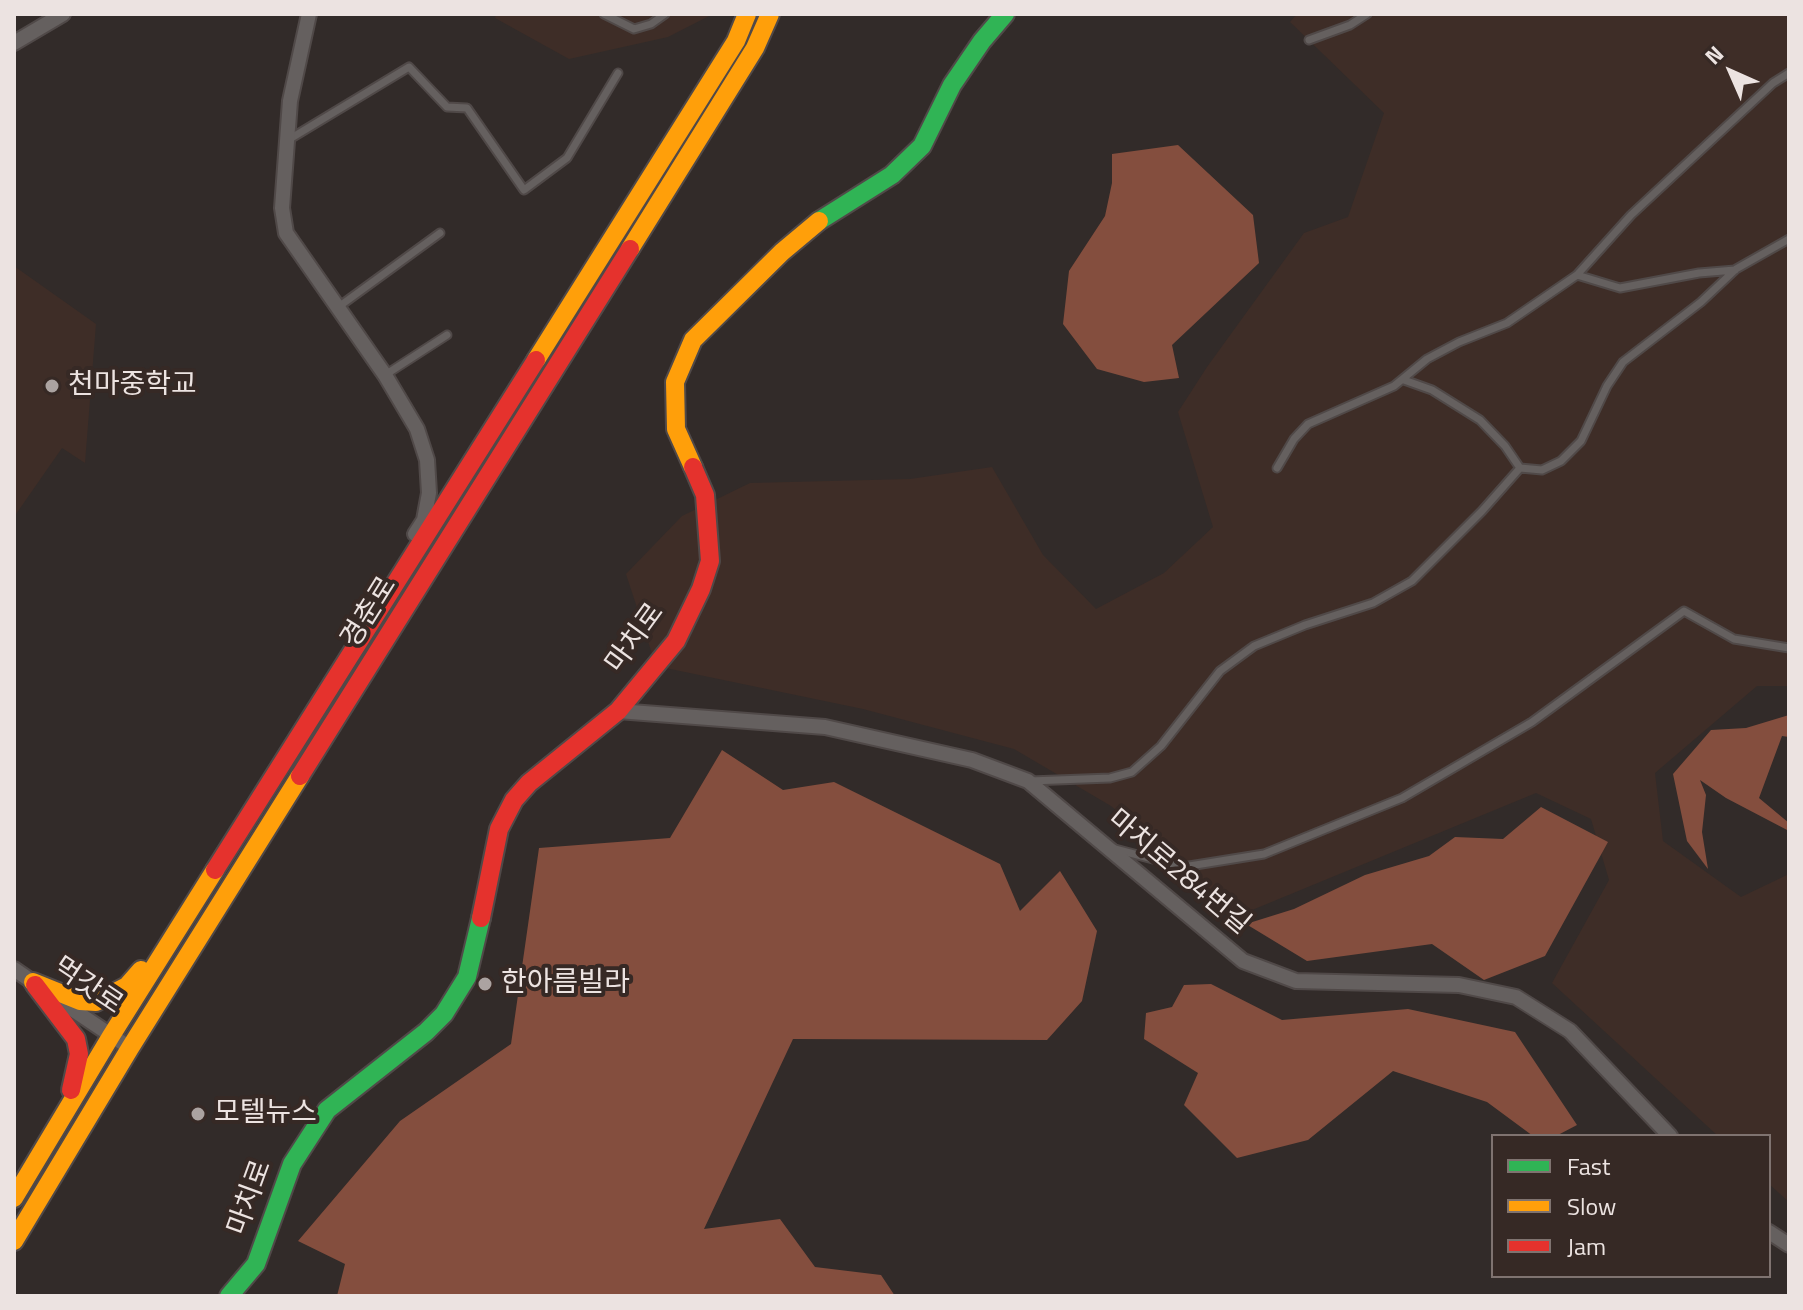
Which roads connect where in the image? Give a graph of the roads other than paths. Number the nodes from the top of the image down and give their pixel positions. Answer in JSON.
{"nodes":[{"id":1,"x":63,"y":14,"type":"edge"},
{"id":2,"x":309,"y":14,"type":"edge"},
{"id":3,"x":604,"y":14,"type":"edge"},
{"id":4,"x":665,"y":14,"type":"edge"},
{"id":5,"x":747,"y":14,"type":"edge"},
{"id":6,"x":770,"y":14,"type":"edge"},
{"id":7,"x":1005,"y":14,"type":"edge"},
{"id":8,"x":1367,"y":14,"type":"edge"},
{"id":9,"x":1309,"y":40,"type":"dead end"},
{"id":10,"x":14,"y":43,"type":"edge"},
{"id":11,"x":618,"y":73,"type":"dead end"},
{"id":12,"x":1789,"y":73,"type":"edge"},
{"id":13,"x":288,"y":140,"type":"junction"},
{"id":14,"x":440,"y":233,"type":"dead end"},
{"id":15,"x":1789,"y":239,"type":"edge"},
{"id":16,"x":1736,"y":269,"type":"junction"},
{"id":17,"x":1577,"y":275,"type":"junction"},
{"id":18,"x":337,"y":308,"type":"junction"},
{"id":19,"x":447,"y":335,"type":"dead end"},
{"id":20,"x":385,"y":375,"type":"junction"},
{"id":21,"x":1404,"y":380,"type":"junction"},
{"id":22,"x":1277,"y":468,"type":"dead end"},
{"id":23,"x":1520,"y":468,"type":"junction"},
{"id":24,"x":1789,"y":648,"type":"edge"},
{"id":25,"x":335,"y":681,"type":"junction"},
{"id":26,"x":618,"y":711,"type":"junction"},
{"id":27,"x":1028,"y":781,"type":"junction"},
{"id":28,"x":1106,"y":846,"type":"junction"},
{"id":29,"x":183,"y":921,"type":"junction"},
{"id":30,"x":14,"y":969,"type":"edge"},
{"id":31,"x":33,"y":982,"type":"junction"},
{"id":32,"x":111,"y":1036,"type":"junction"},
{"id":33,"x":130,"y":1048,"type":"junction"},
{"id":34,"x":62,"y":1117,"type":"junction"},
{"id":35,"x":1668,"y":1134,"type":"edge"},
{"id":36,"x":14,"y":1198,"type":"edge"},
{"id":37,"x":1771,"y":1233,"type":"edge"},
{"id":38,"x":14,"y":1241,"type":"edge"},
{"id":39,"x":1789,"y":1245,"type":"edge"},
{"id":40,"x":229,"y":1296,"type":"edge"}],
"edges":[{"from":1,"to":10,"type":"street"},
{"from":2,"to":13,"type":"street"},
{"from":3,"to":4,"type":"lane"},
{"from":5,"to":25,"type":"street","name":"경춘로"},
{"from":6,"to":33,"type":"street","name":"경춘로"},
{"from":7,"to":26,"type":"street","name":"마치로"},
{"from":8,"to":9,"type":"lane"},
{"from":11,"to":13,"type":"lane"},
{"from":12,"to":17,"type":"lane"},
{"from":13,"to":18,"type":"street"},
{"from":14,"to":18,"type":"lane"},
{"from":15,"to":16,"type":"lane"},
{"from":16,"to":17,"type":"lane"},
{"from":16,"to":23,"type":"lane"},
{"from":17,"to":21,"type":"lane"},
{"from":18,"to":20,"type":"street"},
{"from":19,"to":20,"type":"lane"},
{"from":20,"to":25,"type":"street"},
{"from":21,"to":22,"type":"lane"},
{"from":21,"to":23,"type":"lane"},
{"from":23,"to":27,"type":"lane"},
{"from":24,"to":28,"type":"lane"},
{"from":25,"to":29,"type":"street","name":"경춘로"},
{"from":26,"to":27,"type":"street","name":"마치로284번길"},
{"from":26,"to":40,"type":"street","name":"마치로"},
{"from":27,"to":28,"type":"street","name":"마치로284번길"},
{"from":28,"to":35,"type":"street","name":"마치로284번길"},
{"from":29,"to":31,"type":"street"},
{"from":29,"to":32,"type":"street","name":"경춘로"},
{"from":30,"to":31,"type":"street","name":"먹갓로"},
{"from":31,"to":32,"type":"street","name":"먹갓로"},
{"from":31,"to":34,"type":"street"},
{"from":32,"to":33,"type":"street","name":"먹갓로"},
{"from":32,"to":34,"type":"street","name":"경춘로"},
{"from":33,"to":38,"type":"street","name":"경춘로"},
{"from":34,"to":36,"type":"street","name":"경춘로"},
{"from":37,"to":39,"type":"street"}]}
